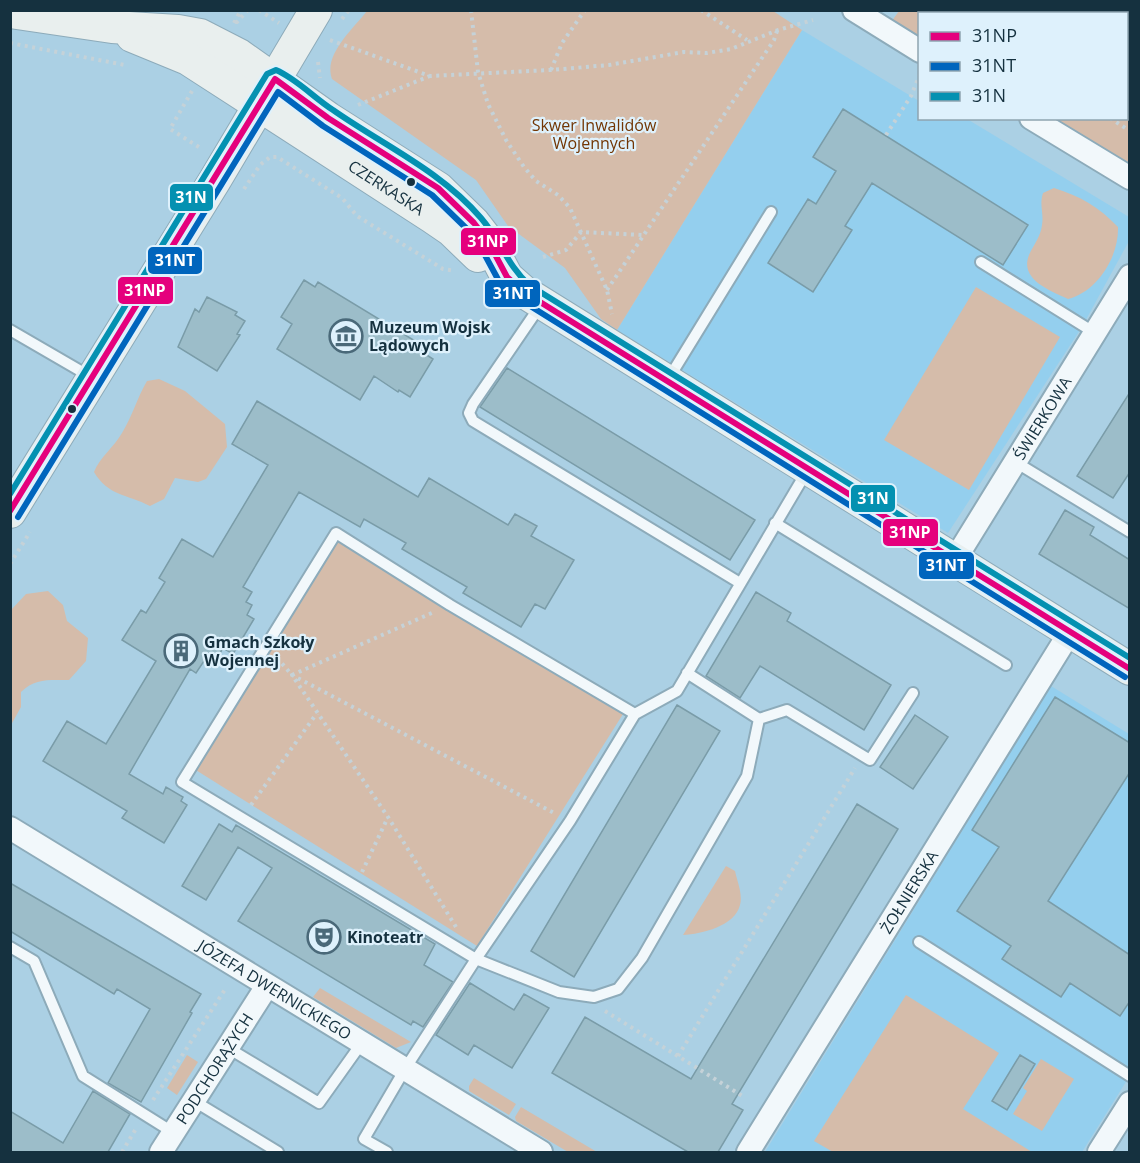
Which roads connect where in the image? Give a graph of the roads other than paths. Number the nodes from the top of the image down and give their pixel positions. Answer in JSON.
{"nodes":[{"id":1,"x":316,"y":10,"type":"edge"},
{"id":2,"x":854,"y":10,"type":"edge"},
{"id":3,"x":10,"y":12,"type":"edge"},
{"id":4,"x":883,"y":18,"type":"edge"},
{"id":5,"x":112,"y":27,"type":"junction"},
{"id":6,"x":918,"y":49,"type":"edge"},
{"id":7,"x":275,"y":79,"type":"junction"},
{"id":8,"x":259,"y":106,"type":"junction"},
{"id":9,"x":1034,"y":120,"type":"edge"},
{"id":10,"x":1130,"y":178,"type":"edge"},
{"id":11,"x":771,"y":212,"type":"dead end"},
{"id":12,"x":981,"y":262,"type":"dead end"},
{"id":13,"x":499,"y":274,"type":"junction"},
{"id":14,"x":1126,"y":290,"type":"edge"},
{"id":15,"x":542,"y":304,"type":"junction"},
{"id":16,"x":10,"y":330,"type":"edge"},
{"id":17,"x":1095,"y":333,"type":"junction"},
{"id":18,"x":93,"y":378,"type":"junction"},
{"id":19,"x":666,"y":382,"type":"junction"},
{"id":20,"x":1017,"y":463,"type":"junction"},
{"id":21,"x":807,"y":470,"type":"junction"},
{"id":22,"x":23,"y":518,"type":"edge"},
{"id":23,"x":1130,"y":518,"type":"edge"},
{"id":24,"x":775,"y":523,"type":"junction"},
{"id":25,"x":1126,"y":530,"type":"edge"},
{"id":26,"x":954,"y":561,"type":"junction"},
{"id":27,"x":740,"y":583,"type":"junction"},
{"id":28,"x":1070,"y":632,"type":"junction"},
{"id":29,"x":1006,"y":665,"type":"dead end"},
{"id":30,"x":1130,"y":669,"type":"edge"},
{"id":31,"x":687,"y":674,"type":"junction"},
{"id":32,"x":913,"y":693,"type":"dead end"},
{"id":33,"x":635,"y":714,"type":"junction"},
{"id":34,"x":759,"y":719,"type":"junction"},
{"id":35,"x":10,"y":828,"type":"edge"},
{"id":36,"x":920,"y":942,"type":"dead end"},
{"id":37,"x":10,"y":947,"type":"edge"},
{"id":38,"x":476,"y":959,"type":"junction"},
{"id":39,"x":267,"y":986,"type":"junction"},
{"id":40,"x":361,"y":1044,"type":"junction"},
{"id":41,"x":228,"y":1048,"type":"junction"},
{"id":42,"x":405,"y":1069,"type":"junction"},
{"id":43,"x":1130,"y":1076,"type":"edge"},
{"id":44,"x":194,"y":1101,"type":"junction"},
{"id":45,"x":1130,"y":1103,"type":"edge"},
{"id":46,"x":174,"y":1133,"type":"junction"},
{"id":47,"x":161,"y":1152,"type":"edge"},
{"id":48,"x":278,"y":1152,"type":"edge"},
{"id":49,"x":387,"y":1152,"type":"edge"},
{"id":50,"x":541,"y":1152,"type":"edge"},
{"id":51,"x":748,"y":1152,"type":"edge"},
{"id":52,"x":1099,"y":1152,"type":"edge"}],
"edges":[{"from":1,"to":7,"type":"street"},
{"from":2,"to":4,"type":"street"},
{"from":3,"to":5,"type":"street"},
{"from":4,"to":6,"type":"street"},
{"from":5,"to":7,"type":"street","name":"CZERKASKA"},
{"from":5,"to":8,"type":"street","name":"CZERKASKA"},
{"from":7,"to":8,"type":"street"},
{"from":7,"to":13,"type":"street","name":"CZERKASKA"},
{"from":8,"to":13,"type":"street","name":"CZERKASKA"},
{"from":8,"to":18,"type":"street"},
{"from":9,"to":10,"type":"street"},
{"from":11,"to":19,"type":"lane"},
{"from":12,"to":17,"type":"lane"},
{"from":13,"to":15,"type":"street","name":"CZERKASKA"},
{"from":14,"to":17,"type":"street","name":"ŚWIERKOWA"},
{"from":15,"to":19,"type":"street","name":"CZERKASKA"},
{"from":15,"to":27,"type":"lane"},
{"from":16,"to":18,"type":"lane"},
{"from":17,"to":20,"type":"street","name":"ŚWIERKOWA"},
{"from":18,"to":22,"type":"street"},
{"from":19,"to":21,"type":"street","name":"CZERKASKA"},
{"from":20,"to":25,"type":"lane"},
{"from":20,"to":26,"type":"street","name":"ŚWIERKOWA"},
{"from":21,"to":24,"type":"lane"},
{"from":21,"to":26,"type":"street","name":"CZERKASKA"},
{"from":23,"to":25,"type":"lane"},
{"from":24,"to":27,"type":"lane"},
{"from":24,"to":29,"type":"lane"},
{"from":26,"to":28,"type":"street","name":"CZERKASKA"},
{"from":27,"to":31,"type":"lane"},
{"from":28,"to":30,"type":"street","name":"CZERKASKA"},
{"from":28,"to":51,"type":"street","name":"ŻOŁNIERSKA"},
{"from":31,"to":33,"type":"lane"},
{"from":31,"to":34,"type":"lane"},
{"from":32,"to":34,"type":"lane"},
{"from":33,"to":38,"type":"lane"},
{"from":33,"to":38,"type":"lane"},
{"from":34,"to":38,"type":"lane"},
{"from":35,"to":39,"type":"street","name":"JÓZEFA DWERNICKIEGO"},
{"from":36,"to":43,"type":"lane"},
{"from":37,"to":46,"type":"lane"},
{"from":38,"to":42,"type":"lane"},
{"from":39,"to":40,"type":"street","name":"JÓZEFA DWERNICKIEGO"},
{"from":39,"to":41,"type":"street","name":"PODCHORĄŻYCH"},
{"from":40,"to":41,"type":"lane"},
{"from":40,"to":42,"type":"street","name":"JÓZEFA DWERNICKIEGO"},
{"from":41,"to":44,"type":"street","name":"PODCHORĄŻYCH"},
{"from":42,"to":49,"type":"lane"},
{"from":42,"to":50,"type":"street","name":"JÓZEFA DWERNICKIEGO"},
{"from":44,"to":46,"type":"street","name":"PODCHORĄŻYCH"},
{"from":44,"to":48,"type":"lane"},
{"from":45,"to":52,"type":"street"},
{"from":46,"to":47,"type":"street","name":"PODCHORĄŻYCH"}]}
